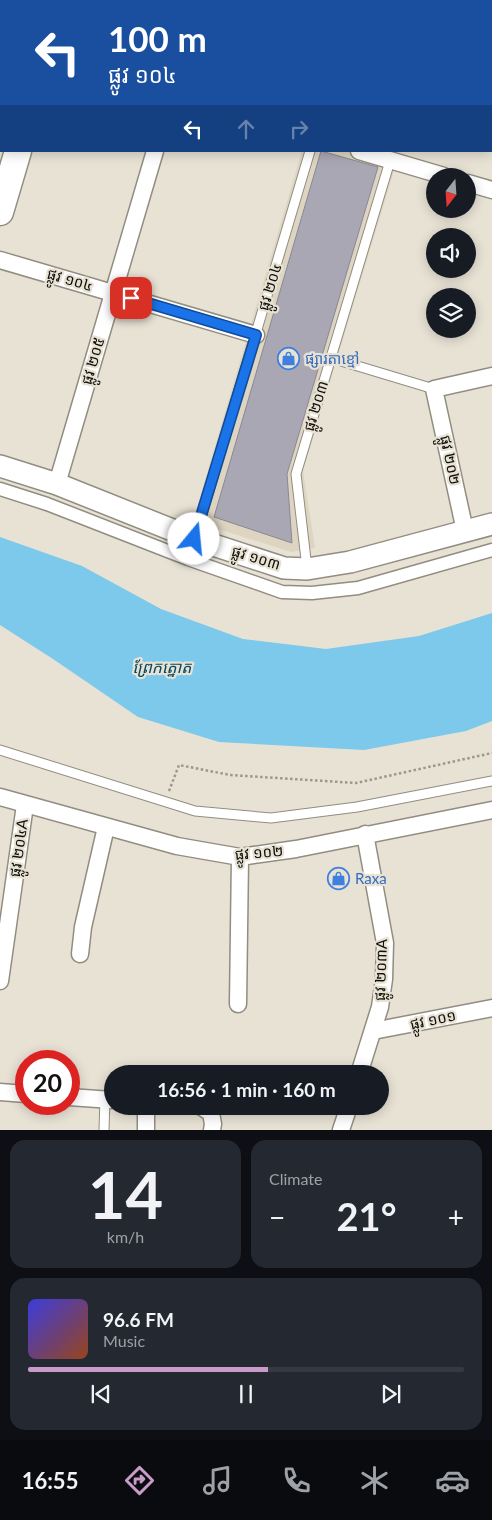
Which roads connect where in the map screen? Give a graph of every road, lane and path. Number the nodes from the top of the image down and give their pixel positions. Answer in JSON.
{"nodes":[{"id":1,"x":18,"y":152,"type":"edge"},
{"id":2,"x":155,"y":152,"type":"edge"},
{"id":3,"x":310,"y":152,"type":"edge"},
{"id":4,"x":361,"y":152,"type":"edge"},
{"id":5,"x":390,"y":161,"type":"junction"},
{"id":6,"x":426,"y":171,"type":"edge"},
{"id":7,"x":476,"y":185,"type":"edge"},
{"id":8,"x":492,"y":190,"type":"edge"},
{"id":9,"x":0,"y":212,"type":"edge"},
{"id":10,"x":0,"y":260,"type":"edge"},
{"id":11,"x":113,"y":293,"type":"junction"},
{"id":12,"x":256,"y":335,"type":"junction"},
{"id":13,"x":331,"y":358,"type":"junction"},
{"id":14,"x":492,"y":376,"type":"edge"},
{"id":15,"x":434,"y":388,"type":"junction"},
{"id":16,"x":0,"y":466,"type":"edge"},
{"id":17,"x":57,"y":484,"type":"junction"},
{"id":18,"x":0,"y":489,"type":"edge"},
{"id":19,"x":492,"y":524,"type":"edge"},
{"id":20,"x":465,"y":531,"type":"junction"},
{"id":21,"x":194,"y":539,"type":"junction"},
{"id":22,"x":492,"y":550,"type":"edge"},
{"id":23,"x":307,"y":569,"type":"junction"},
{"id":24,"x":0,"y":750,"type":"edge"},
{"id":25,"x":492,"y":754,"type":"edge"},
{"id":26,"x":492,"y":781,"type":"edge"},
{"id":27,"x":0,"y":797,"type":"edge"},
{"id":28,"x":164,"y":802,"type":"junction"},
{"id":29,"x":25,"y":805,"type":"junction"},
{"id":30,"x":492,"y":810,"type":"edge"},
{"id":31,"x":106,"y":827,"type":"junction"},
{"id":32,"x":365,"y":834,"type":"junction"},
{"id":33,"x":240,"y":857,"type":"junction"},
{"id":34,"x":80,"y":954,"type":"dead end"},
{"id":35,"x":0,"y":980,"type":"edge"},
{"id":36,"x":238,"y":1004,"type":"dead end"},
{"id":37,"x":492,"y":1008,"type":"edge"},
{"id":38,"x":373,"y":1031,"type":"junction"},
{"id":39,"x":362,"y":1065,"type":"edge"},
{"id":40,"x":0,"y":1092,"type":"edge"},
{"id":41,"x":15,"y":1093,"type":"edge"},
{"id":42,"x":80,"y":1098,"type":"edge"},
{"id":43,"x":104,"y":1100,"type":"edge"},
{"id":44,"x":106,"y":1115,"type":"edge"},
{"id":45,"x":146,"y":1115,"type":"edge"},
{"id":46,"x":211,"y":1115,"type":"edge"},
{"id":47,"x":346,"y":1115,"type":"edge"},
{"id":48,"x":104,"y":1130,"type":"edge"},
{"id":49,"x":146,"y":1130,"type":"edge"},
{"id":50,"x":212,"y":1130,"type":"edge"},
{"id":51,"x":341,"y":1130,"type":"edge"}],
"edges":[{"from":1,"to":9,"type":"main road"},
{"from":2,"to":11,"type":"street","name":"ផ្លូវ ២០៥"},
{"from":3,"to":12,"type":"lane","name":"ផ្លូវ ២០៤"},
{"from":4,"to":5,"type":"street"},
{"from":5,"to":6,"type":"street"},
{"from":5,"to":13,"type":"lane","name":"ផ្លូវ ២០៣"},
{"from":7,"to":8,"type":"street"},
{"from":10,"to":11,"type":"street","name":"ផ្លូវ ១០៤"},
{"from":11,"to":12,"type":"street","name":"ផ្លូវ ១០៤"},
{"from":11,"to":17,"type":"street","name":"ផ្លូវ ២០៥"},
{"from":12,"to":21,"type":"lane","name":"ផ្លូវ ២០៤"},
{"from":13,"to":15,"type":"lane"},
{"from":13,"to":23,"type":"lane","name":"ផ្លូវ ២០៣"},
{"from":14,"to":15,"type":"street"},
{"from":15,"to":20,"type":"street","name":"ផ្លូវ ២០២"},
{"from":16,"to":17,"type":"street","name":"ផ្លូវ ១០៣"},
{"from":17,"to":21,"type":"street","name":"ផ្លូវ ១០៣"},
{"from":18,"to":22,"type":"street"},
{"from":19,"to":20,"type":"street","name":"ផ្លូវ ១០៣"},
{"from":20,"to":23,"type":"street","name":"ផ្លូវ ១០៣"},
{"from":21,"to":23,"type":"street","name":"ផ្លូវ ១០៣"},
{"from":24,"to":28,"type":"lane"},
{"from":25,"to":28,"type":"path"},
{"from":26,"to":28,"type":"lane"},
{"from":27,"to":29,"type":"street","name":"ផ្លូវ ១០២"},
{"from":29,"to":31,"type":"street","name":"ផ្លូវ ១០២"},
{"from":29,"to":35,"type":"street","name":"ផ្លូវ ២០៤A"},
{"from":30,"to":32,"type":"street","name":"ផ្លូវ ១០២"},
{"from":31,"to":33,"type":"street","name":"ផ្លូវ ១០២"},
{"from":31,"to":34,"type":"street"},
{"from":32,"to":33,"type":"street","name":"ផ្លូវ ១០២"},
{"from":32,"to":38,"type":"street","name":"ផ្លូវ ២០៣A"},
{"from":33,"to":36,"type":"street"},
{"from":37,"to":38,"type":"street","name":"ផ្លូវ ១០១"},
{"from":38,"to":39,"type":"street","name":"ផ្លូវ ២០៣A"},
{"from":40,"to":41,"type":"street"},
{"from":42,"to":43,"type":"street"},
{"from":44,"to":48,"type":"lane"},
{"from":45,"to":49,"type":"street"},
{"from":46,"to":50,"type":"street"},
{"from":47,"to":51,"type":"street"}]}
